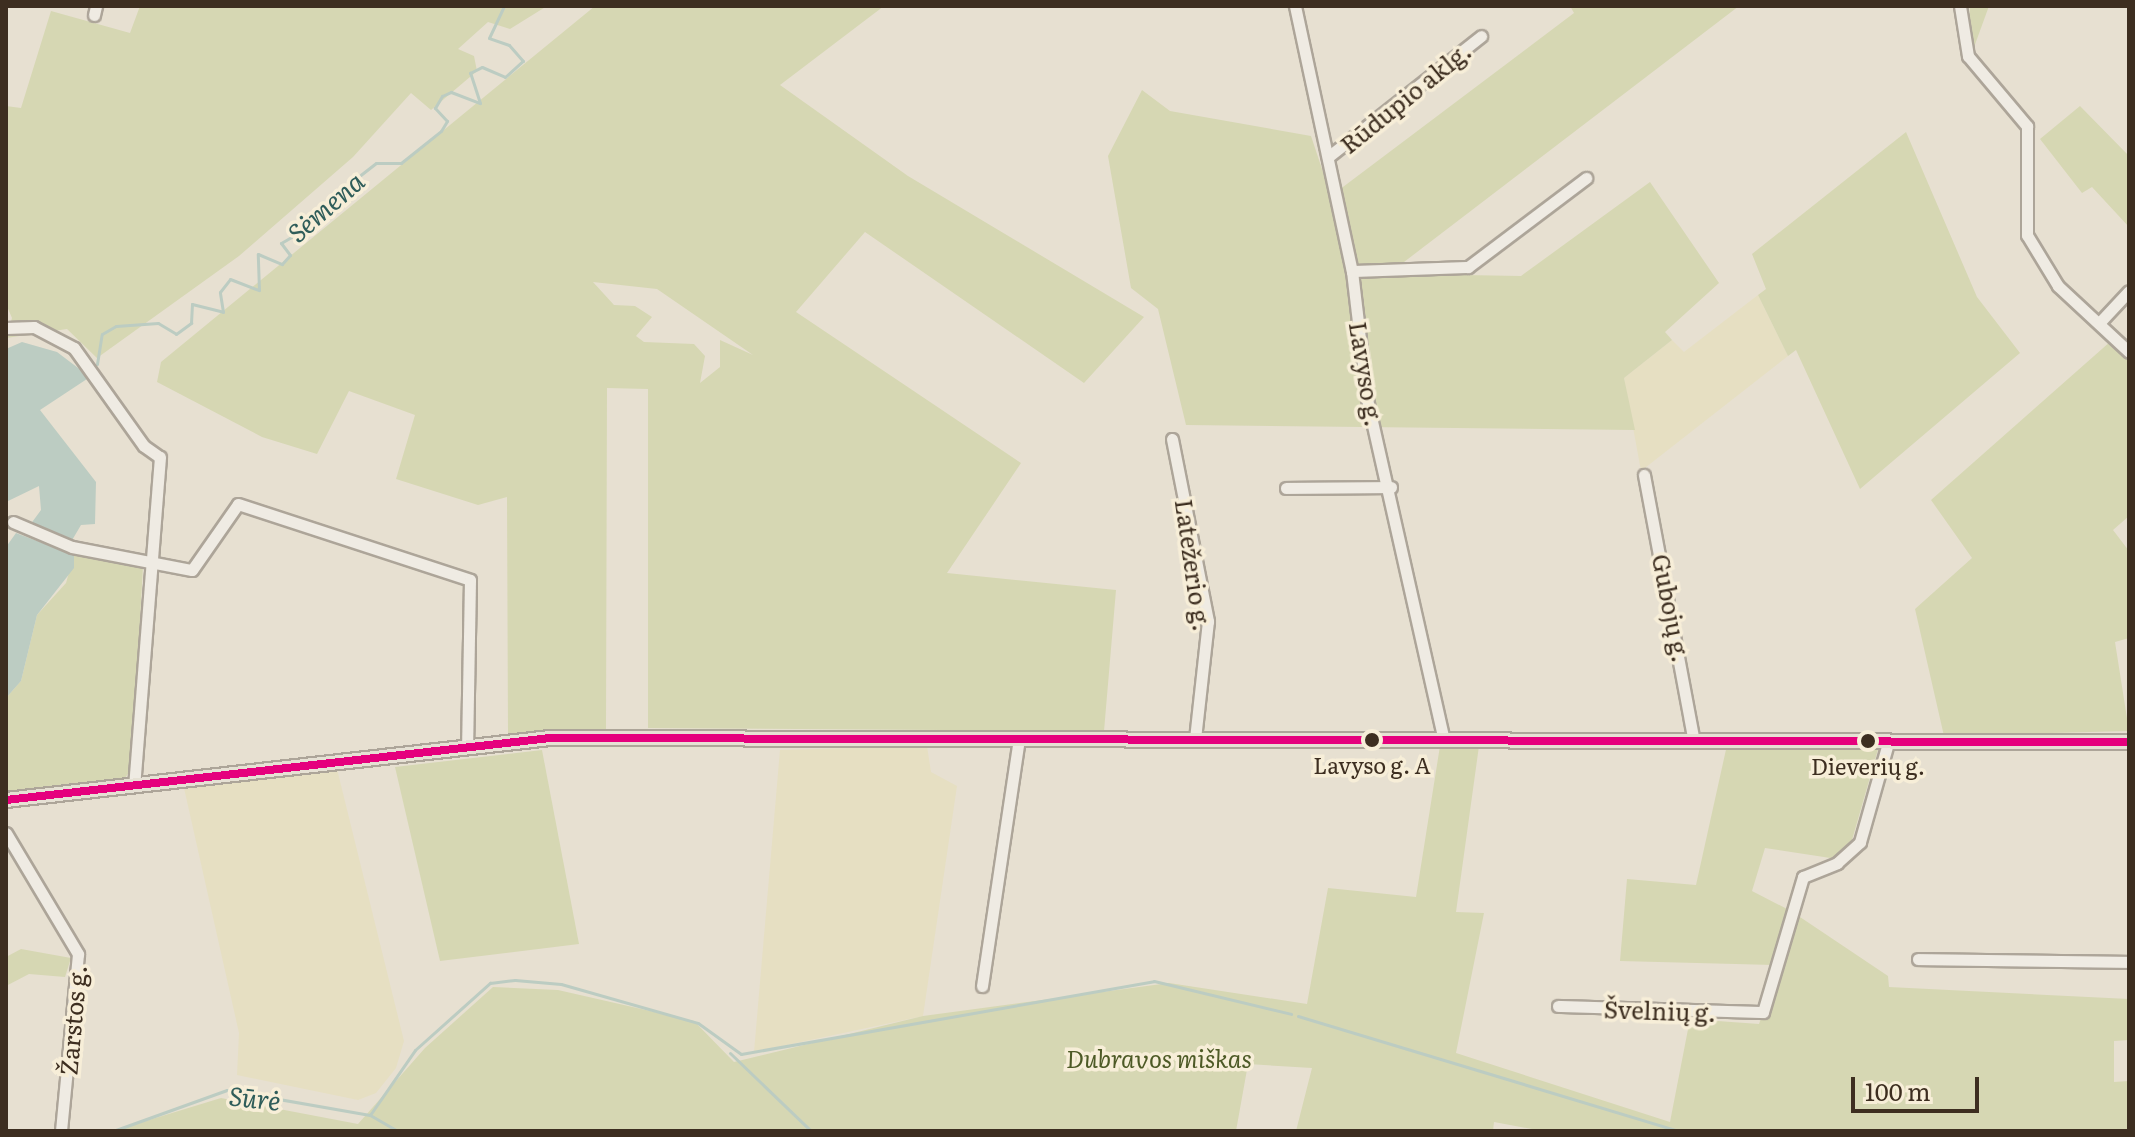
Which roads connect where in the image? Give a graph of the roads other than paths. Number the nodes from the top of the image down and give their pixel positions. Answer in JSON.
{"nodes":[{"id":1,"x":1295,"y":6,"type":"edge"},
{"id":2,"x":1960,"y":6,"type":"edge"},
{"id":3,"x":1481,"y":36,"type":"dead end"},
{"id":4,"x":1328,"y":157,"type":"junction"},
{"id":5,"x":1586,"y":178,"type":"dead end"},
{"id":6,"x":1352,"y":271,"type":"junction"},
{"id":7,"x":2129,"y":291,"type":"edge"},
{"id":8,"x":2100,"y":322,"type":"junction"},
{"id":9,"x":6,"y":328,"type":"edge"},
{"id":10,"x":2129,"y":352,"type":"edge"},
{"id":11,"x":1172,"y":439,"type":"dead end"},
{"id":12,"x":1644,"y":475,"type":"dead end"},
{"id":13,"x":1391,"y":487,"type":"junction"},
{"id":14,"x":1286,"y":488,"type":"dead end"},
{"id":15,"x":13,"y":522,"type":"dead end"},
{"id":16,"x":150,"y":565,"type":"junction"},
{"id":17,"x":1019,"y":738,"type":"junction"},
{"id":18,"x":1195,"y":739,"type":"junction"},
{"id":19,"x":1444,"y":740,"type":"junction"},
{"id":20,"x":1694,"y":741,"type":"junction"},
{"id":21,"x":2129,"y":742,"type":"edge"},
{"id":22,"x":1888,"y":743,"type":"junction"},
{"id":23,"x":467,"y":744,"type":"junction"},
{"id":24,"x":134,"y":784,"type":"junction"},
{"id":25,"x":6,"y":800,"type":"edge"},
{"id":26,"x":6,"y":833,"type":"edge"},
{"id":27,"x":1918,"y":959,"type":"dead end"},
{"id":28,"x":2129,"y":962,"type":"edge"},
{"id":29,"x":982,"y":986,"type":"dead end"},
{"id":30,"x":1558,"y":1006,"type":"dead end"},
{"id":31,"x":61,"y":1131,"type":"edge"}],
"edges":[{"from":1,"to":4,"type":"street","name":"Lavyso g."},
{"from":2,"to":8,"type":"street"},
{"from":3,"to":4,"type":"street","name":"Rūdupio aklg."},
{"from":4,"to":6,"type":"street","name":"Lavyso g."},
{"from":5,"to":6,"type":"street"},
{"from":6,"to":13,"type":"street","name":"Lavyso g."},
{"from":7,"to":8,"type":"street"},
{"from":8,"to":10,"type":"street"},
{"from":9,"to":16,"type":"street"},
{"from":11,"to":18,"type":"street","name":"Latežerio g."},
{"from":12,"to":20,"type":"street","name":"Gubojų g."},
{"from":13,"to":14,"type":"street"},
{"from":13,"to":19,"type":"street","name":"Lavyso g."},
{"from":15,"to":16,"type":"street"},
{"from":16,"to":23,"type":"street"},
{"from":16,"to":24,"type":"street"},
{"from":17,"to":18,"type":"main road"},
{"from":17,"to":23,"type":"main road"},
{"from":17,"to":29,"type":"street"},
{"from":18,"to":19,"type":"main road"},
{"from":19,"to":20,"type":"main road"},
{"from":20,"to":22,"type":"main road"},
{"from":21,"to":22,"type":"main road"},
{"from":22,"to":30,"type":"street","name":"Švelnių g."},
{"from":23,"to":24,"type":"main road"},
{"from":24,"to":25,"type":"main road"},
{"from":26,"to":31,"type":"street","name":"Žarstos g."},
{"from":27,"to":28,"type":"street"}]}
